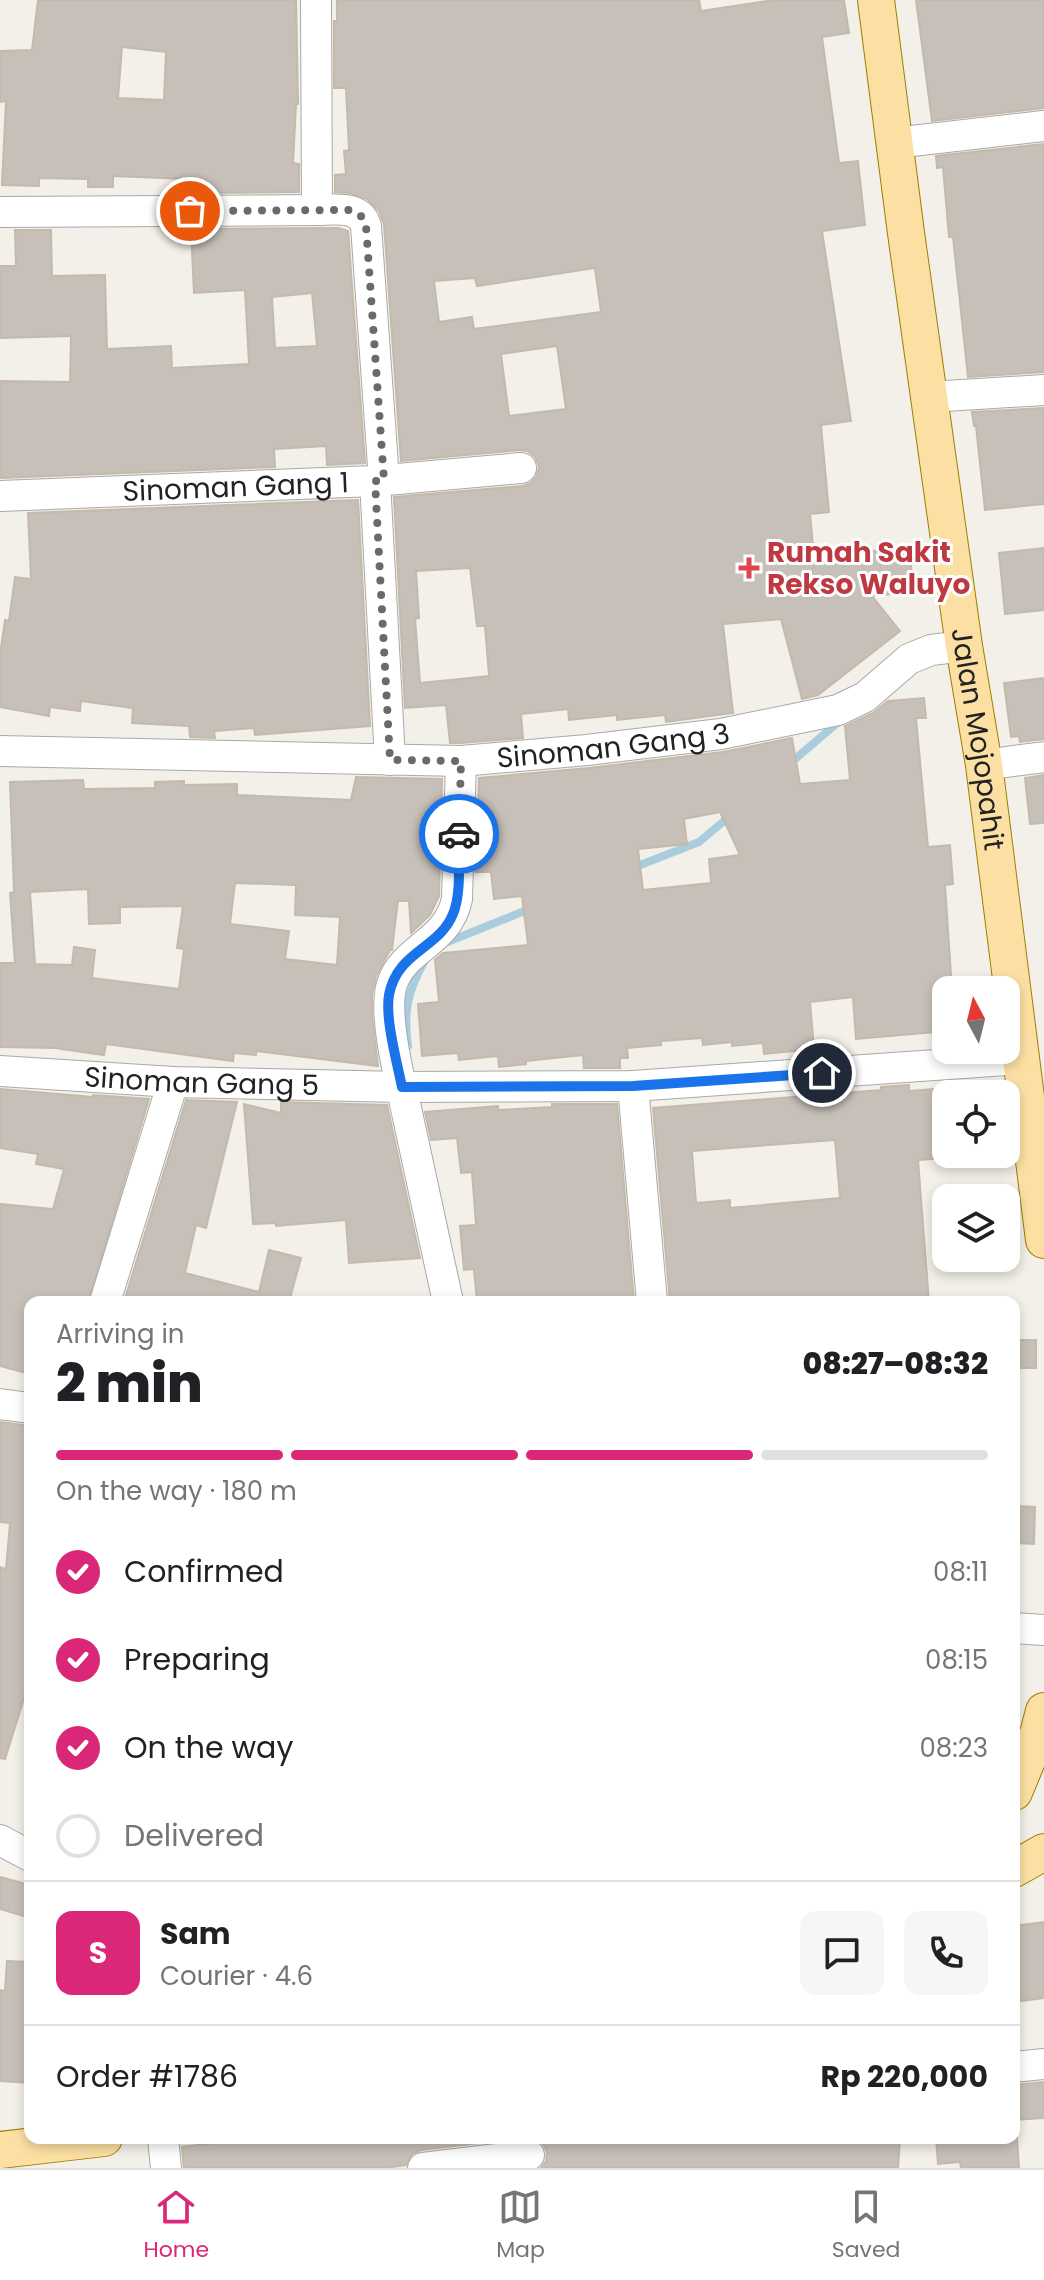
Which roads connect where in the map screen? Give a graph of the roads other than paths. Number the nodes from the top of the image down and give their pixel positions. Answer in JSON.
{"nodes":[{"id":1,"x":316,"y":0,"type":"edge"},
{"id":2,"x":876,"y":0,"type":"edge"},
{"id":3,"x":1044,"y":126,"type":"edge"},
{"id":4,"x":894,"y":143,"type":"junction"},
{"id":5,"x":317,"y":210,"type":"junction"},
{"id":6,"x":0,"y":212,"type":"edge"},
{"id":7,"x":1044,"y":390,"type":"edge"},
{"id":8,"x":929,"y":397,"type":"junction"},
{"id":9,"x":521,"y":468,"type":"dead end"},
{"id":10,"x":380,"y":481,"type":"junction"},
{"id":11,"x":0,"y":496,"type":"edge"},
{"id":12,"x":964,"y":646,"type":"junction"},
{"id":13,"x":0,"y":751,"type":"edge"},
{"id":14,"x":1044,"y":757,"type":"edge"},
{"id":15,"x":390,"y":760,"type":"junction"},
{"id":16,"x":461,"y":761,"type":"junction"},
{"id":17,"x":984,"y":765,"type":"junction"},
{"id":18,"x":1021,"y":1059,"type":"junction"},
{"id":19,"x":0,"y":1071,"type":"edge"},
{"id":20,"x":173,"y":1082,"type":"junction"},
{"id":21,"x":633,"y":1086,"type":"junction"},
{"id":22,"x":402,"y":1087,"type":"junction"},
{"id":23,"x":1044,"y":1240,"type":"edge"},
{"id":24,"x":107,"y":1296,"type":"edge"},
{"id":25,"x":447,"y":1296,"type":"edge"},
{"id":26,"x":651,"y":1296,"type":"edge"},
{"id":27,"x":0,"y":1404,"type":"edge"},
{"id":28,"x":24,"y":1407,"type":"edge"},
{"id":29,"x":1020,"y":1628,"type":"edge"},
{"id":30,"x":1044,"y":1630,"type":"edge"},
{"id":31,"x":1044,"y":1711,"type":"edge"},
{"id":32,"x":1020,"y":1778,"type":"edge"},
{"id":33,"x":0,"y":1840,"type":"edge"},
{"id":34,"x":1044,"y":1852,"type":"edge"},
{"id":35,"x":24,"y":1853,"type":"edge"},
{"id":36,"x":1020,"y":1866,"type":"edge"},
{"id":37,"x":1044,"y":2064,"type":"edge"},
{"id":38,"x":1020,"y":2066,"type":"edge"},
{"id":39,"x":52,"y":2144,"type":"edge"},
{"id":40,"x":164,"y":2144,"type":"edge"},
{"id":41,"x":0,"y":2150,"type":"edge"},
{"id":42,"x":530,"y":2154,"type":"edge"},
{"id":43,"x":166,"y":2168,"type":"edge"},
{"id":44,"x":423,"y":2168,"type":"edge"}],
"edges":[{"from":1,"to":5,"type":"street"},
{"from":2,"to":4,"type":"main road","name":"Jalan Mojopahit"},
{"from":3,"to":4,"type":"street"},
{"from":4,"to":8,"type":"main road","name":"Jalan Mojopahit"},
{"from":5,"to":6,"type":"street"},
{"from":5,"to":10,"type":"street"},
{"from":7,"to":8,"type":"street"},
{"from":8,"to":12,"type":"main road","name":"Jalan Mojopahit"},
{"from":9,"to":10,"type":"street","name":"Sinoman Gang 1"},
{"from":10,"to":11,"type":"street","name":"Sinoman Gang 1"},
{"from":10,"to":15,"type":"street"},
{"from":12,"to":16,"type":"street","name":"Sinoman Gang 3"},
{"from":12,"to":17,"type":"main road","name":"Jalan Mojopahit"},
{"from":13,"to":15,"type":"street","name":"Sinoman Gang 3"},
{"from":14,"to":17,"type":"street"},
{"from":15,"to":16,"type":"street","name":"Sinoman Gang 3"},
{"from":16,"to":22,"type":"street"},
{"from":17,"to":18,"type":"main road","name":"Jalan Mojopahit"},
{"from":18,"to":21,"type":"street","name":"Sinoman Gang 5"},
{"from":18,"to":23,"type":"main road","name":"Jalan Mojopahit"},
{"from":19,"to":20,"type":"street","name":"Sinoman Gang 5"},
{"from":20,"to":22,"type":"street","name":"Sinoman Gang 5"},
{"from":20,"to":24,"type":"street"},
{"from":21,"to":22,"type":"street","name":"Sinoman Gang 5"},
{"from":21,"to":26,"type":"street"},
{"from":22,"to":25,"type":"street"},
{"from":27,"to":28,"type":"street"},
{"from":29,"to":30,"type":"street"},
{"from":31,"to":32,"type":"main road"},
{"from":33,"to":35,"type":"street"},
{"from":34,"to":36,"type":"main road"},
{"from":37,"to":38,"type":"street"},
{"from":39,"to":41,"type":"main road"},
{"from":40,"to":43,"type":"street"},
{"from":42,"to":44,"type":"street"}]}
